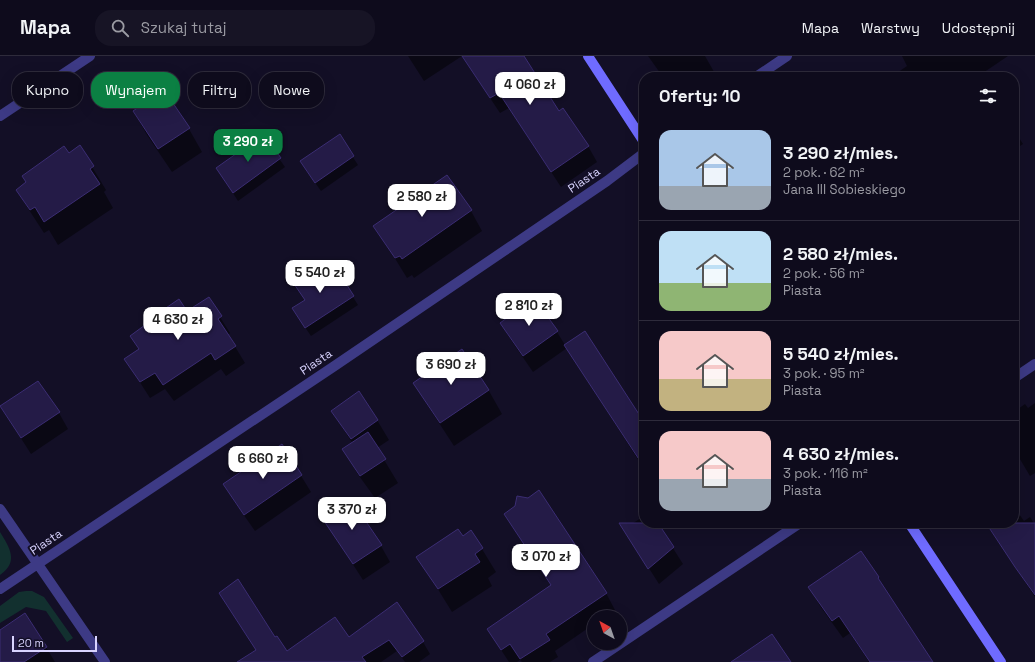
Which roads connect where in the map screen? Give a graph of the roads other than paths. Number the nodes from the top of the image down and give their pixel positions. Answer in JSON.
{"nodes":[{"id":1,"x":90,"y":56,"type":"edge"},
{"id":2,"x":588,"y":56,"type":"edge"},
{"id":3,"x":787,"y":56,"type":"edge"},
{"id":4,"x":763,"y":72,"type":"edge"},
{"id":5,"x":0,"y":116,"type":"edge"},
{"id":6,"x":639,"y":134,"type":"edge"},
{"id":7,"x":639,"y":157,"type":"edge"},
{"id":8,"x":1035,"y":364,"type":"edge"},
{"id":9,"x":1019,"y":375,"type":"edge"},
{"id":10,"x":0,"y":509,"type":"edge"},
{"id":11,"x":793,"y":528,"type":"edge"},
{"id":12,"x":912,"y":528,"type":"edge"},
{"id":13,"x":38,"y":564,"type":"junction"},
{"id":14,"x":0,"y":589,"type":"edge"},
{"id":15,"x":105,"y":662,"type":"edge"},
{"id":16,"x":593,"y":662,"type":"edge"},
{"id":17,"x":1001,"y":662,"type":"edge"}],
"edges":[{"from":1,"to":5,"type":"street"},
{"from":2,"to":6,"type":"street"},
{"from":3,"to":4,"type":"street"},
{"from":7,"to":13,"type":"street","name":"Piasta"},
{"from":8,"to":9,"type":"street"},
{"from":10,"to":13,"type":"street"},
{"from":11,"to":16,"type":"street"},
{"from":12,"to":17,"type":"street"},
{"from":13,"to":14,"type":"street","name":"Piasta"},
{"from":13,"to":15,"type":"street"}]}
